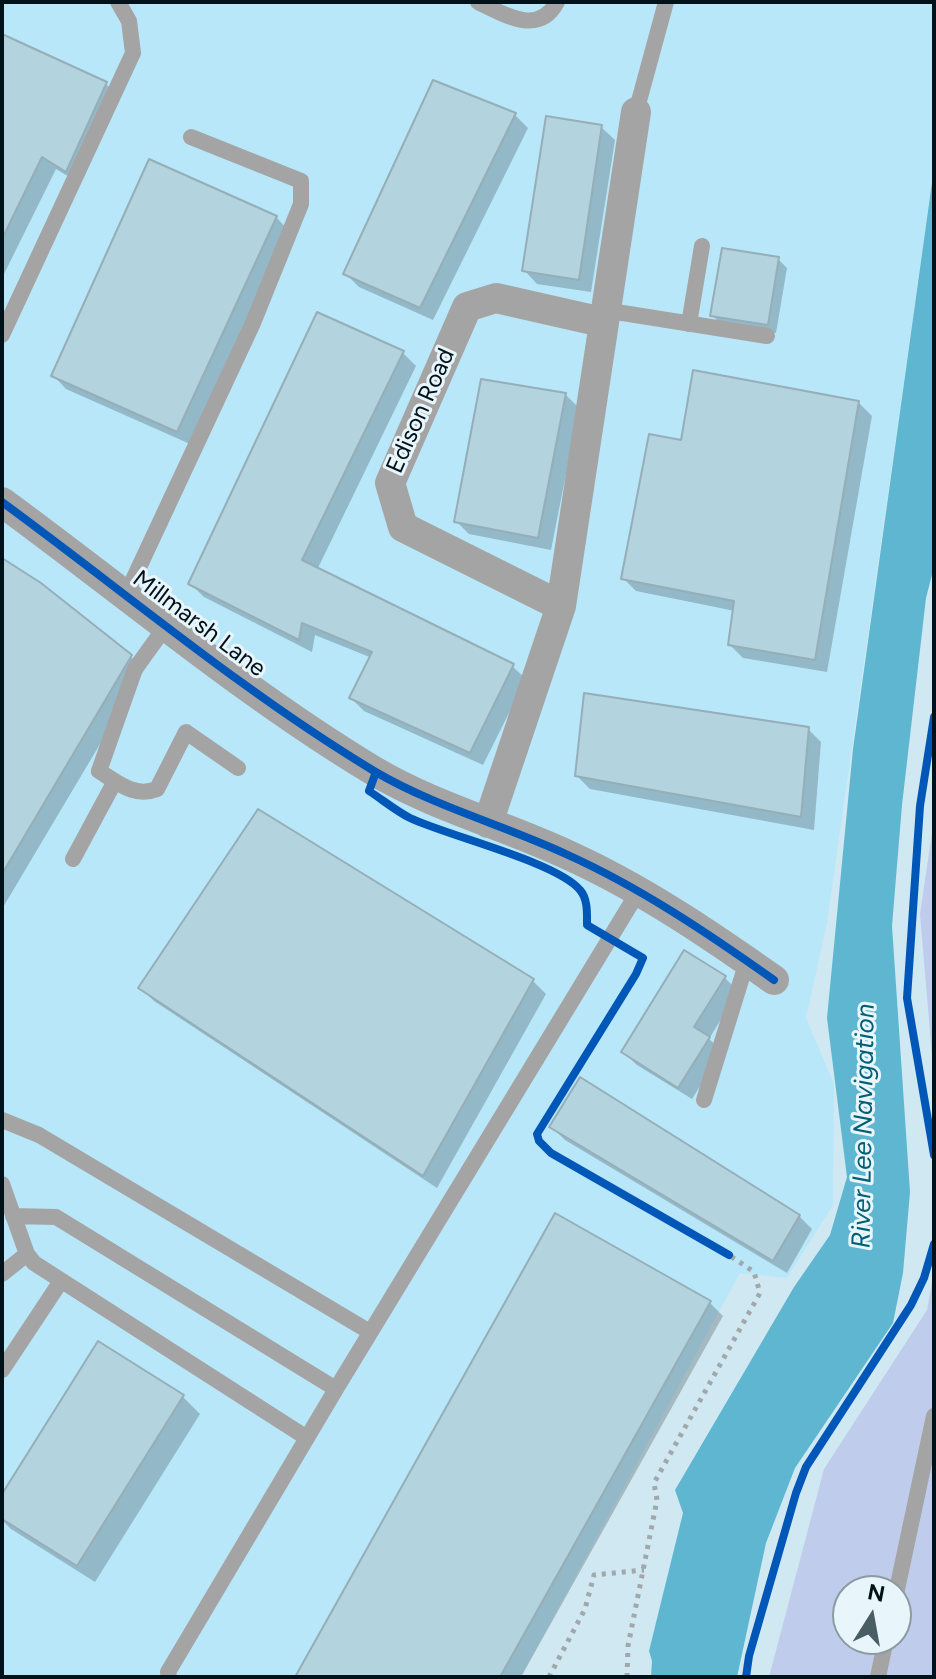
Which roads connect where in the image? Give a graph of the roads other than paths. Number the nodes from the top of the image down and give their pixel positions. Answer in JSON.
{"nodes":[{"id":1,"x":118,"y":2,"type":"edge"},
{"id":2,"x":478,"y":2,"type":"edge"},
{"id":3,"x":557,"y":2,"type":"edge"},
{"id":4,"x":666,"y":2,"type":"edge"},
{"id":5,"x":636,"y":112,"type":"joint"},
{"id":6,"x":191,"y":137,"type":"dead end"},
{"id":7,"x":702,"y":246,"type":"dead end"},
{"id":8,"x":603,"y":316,"type":"junction"},
{"id":9,"x":689,"y":324,"type":"junction"},
{"id":10,"x":2,"y":335,"type":"edge"},
{"id":11,"x":767,"y":336,"type":"dead end"},
{"id":12,"x":2,"y":502,"type":"edge"},
{"id":13,"x":126,"y":595,"type":"junction"},
{"id":14,"x":561,"y":606,"type":"junction"},
{"id":15,"x":166,"y":626,"type":"junction"},
{"id":16,"x":238,"y":768,"type":"dead end"},
{"id":17,"x":115,"y":781,"type":"junction"},
{"id":18,"x":488,"y":823,"type":"junction"},
{"id":19,"x":73,"y":859,"type":"dead end"},
{"id":20,"x":638,"y":892,"type":"junction"},
{"id":21,"x":747,"y":961,"type":"junction"},
{"id":22,"x":774,"y":980,"type":"dead end"},
{"id":23,"x":704,"y":1100,"type":"dead end"},
{"id":24,"x":2,"y":1120,"type":"edge"},
{"id":25,"x":2,"y":1184,"type":"edge"},
{"id":26,"x":13,"y":1216,"type":"junction"},
{"id":27,"x":27,"y":1254,"type":"junction"},
{"id":28,"x":2,"y":1274,"type":"edge"},
{"id":29,"x":61,"y":1281,"type":"junction"},
{"id":30,"x":370,"y":1332,"type":"junction"},
{"id":31,"x":2,"y":1370,"type":"edge"},
{"id":32,"x":336,"y":1389,"type":"junction"},
{"id":33,"x":934,"y":1416,"type":"edge"},
{"id":34,"x":307,"y":1438,"type":"junction"},
{"id":35,"x":900,"y":1575,"type":"edge"},
{"id":36,"x":883,"y":1655,"type":"edge"},
{"id":37,"x":169,"y":1677,"type":"edge"},
{"id":38,"x":878,"y":1677,"type":"edge"}],
"edges":[{"from":1,"to":10,"type":"lane"},
{"from":2,"to":3,"type":"lane"},
{"from":4,"to":5,"type":"lane"},
{"from":5,"to":8,"type":"street"},
{"from":6,"to":13,"type":"lane"},
{"from":7,"to":9,"type":"lane"},
{"from":8,"to":9,"type":"lane"},
{"from":8,"to":14,"type":"street"},
{"from":8,"to":14,"type":"street","name":"Edison Road"},
{"from":9,"to":11,"type":"lane"},
{"from":12,"to":13,"type":"street","name":"Millmarsh Lane"},
{"from":13,"to":15,"type":"street","name":"Millmarsh Lane"},
{"from":14,"to":18,"type":"street"},
{"from":15,"to":17,"type":"lane"},
{"from":15,"to":18,"type":"street","name":"Millmarsh Lane"},
{"from":16,"to":17,"type":"lane"},
{"from":17,"to":19,"type":"lane"},
{"from":18,"to":20,"type":"street","name":"Millmarsh Lane"},
{"from":20,"to":21,"type":"street","name":"Millmarsh Lane"},
{"from":20,"to":30,"type":"lane"},
{"from":21,"to":22,"type":"street","name":"Millmarsh Lane"},
{"from":21,"to":23,"type":"lane"},
{"from":24,"to":30,"type":"lane"},
{"from":25,"to":26,"type":"lane"},
{"from":26,"to":27,"type":"lane"},
{"from":26,"to":32,"type":"lane"},
{"from":27,"to":28,"type":"lane"},
{"from":27,"to":29,"type":"lane"},
{"from":29,"to":31,"type":"lane"},
{"from":29,"to":34,"type":"lane"},
{"from":30,"to":32,"type":"lane"},
{"from":32,"to":34,"type":"lane"},
{"from":33,"to":35,"type":"lane"},
{"from":34,"to":37,"type":"lane"},
{"from":36,"to":38,"type":"lane"}]}
